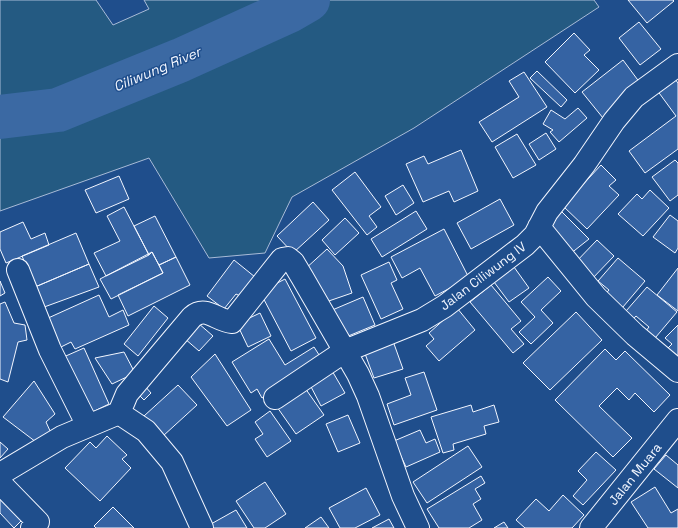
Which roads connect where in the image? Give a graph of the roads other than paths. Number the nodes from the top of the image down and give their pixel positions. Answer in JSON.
{"nodes":[{"id":1,"x":678,"y":65,"type":"edge"},
{"id":2,"x":539,"y":228,"type":"junction"},
{"id":3,"x":18,"y":270,"type":"dead end"},
{"id":4,"x":345,"y":351,"type":"junction"},
{"id":5,"x":678,"y":371,"type":"edge"},
{"id":6,"x":276,"y":398,"type":"dead end"},
{"id":7,"x":119,"y":413,"type":"junction"},
{"id":8,"x":678,"y":420,"type":"edge"},
{"id":9,"x":88,"y":426,"type":"junction"},
{"id":10,"x":0,"y":474,"type":"edge"},
{"id":11,"x":0,"y":483,"type":"edge"},
{"id":12,"x":32,"y":528,"type":"edge"},
{"id":13,"x":202,"y":528,"type":"edge"},
{"id":14,"x":418,"y":528,"type":"edge"},
{"id":15,"x":591,"y":528,"type":"edge"}],
"edges":[{"from":1,"to":2,"type":"street","name":"Jalan Ciliwung IV"},
{"from":2,"to":4,"type":"street","name":"Jalan Ciliwung IV"},
{"from":2,"to":5,"type":"street"},
{"from":3,"to":9,"type":"street"},
{"from":4,"to":6,"type":"street","name":"Jalan Ciliwung IV"},
{"from":4,"to":7,"type":"street"},
{"from":4,"to":14,"type":"street"},
{"from":7,"to":9,"type":"street"},
{"from":7,"to":13,"type":"street"},
{"from":8,"to":15,"type":"street","name":"Jalan Muara"},
{"from":9,"to":10,"type":"street"},
{"from":11,"to":12,"type":"street"}]}
